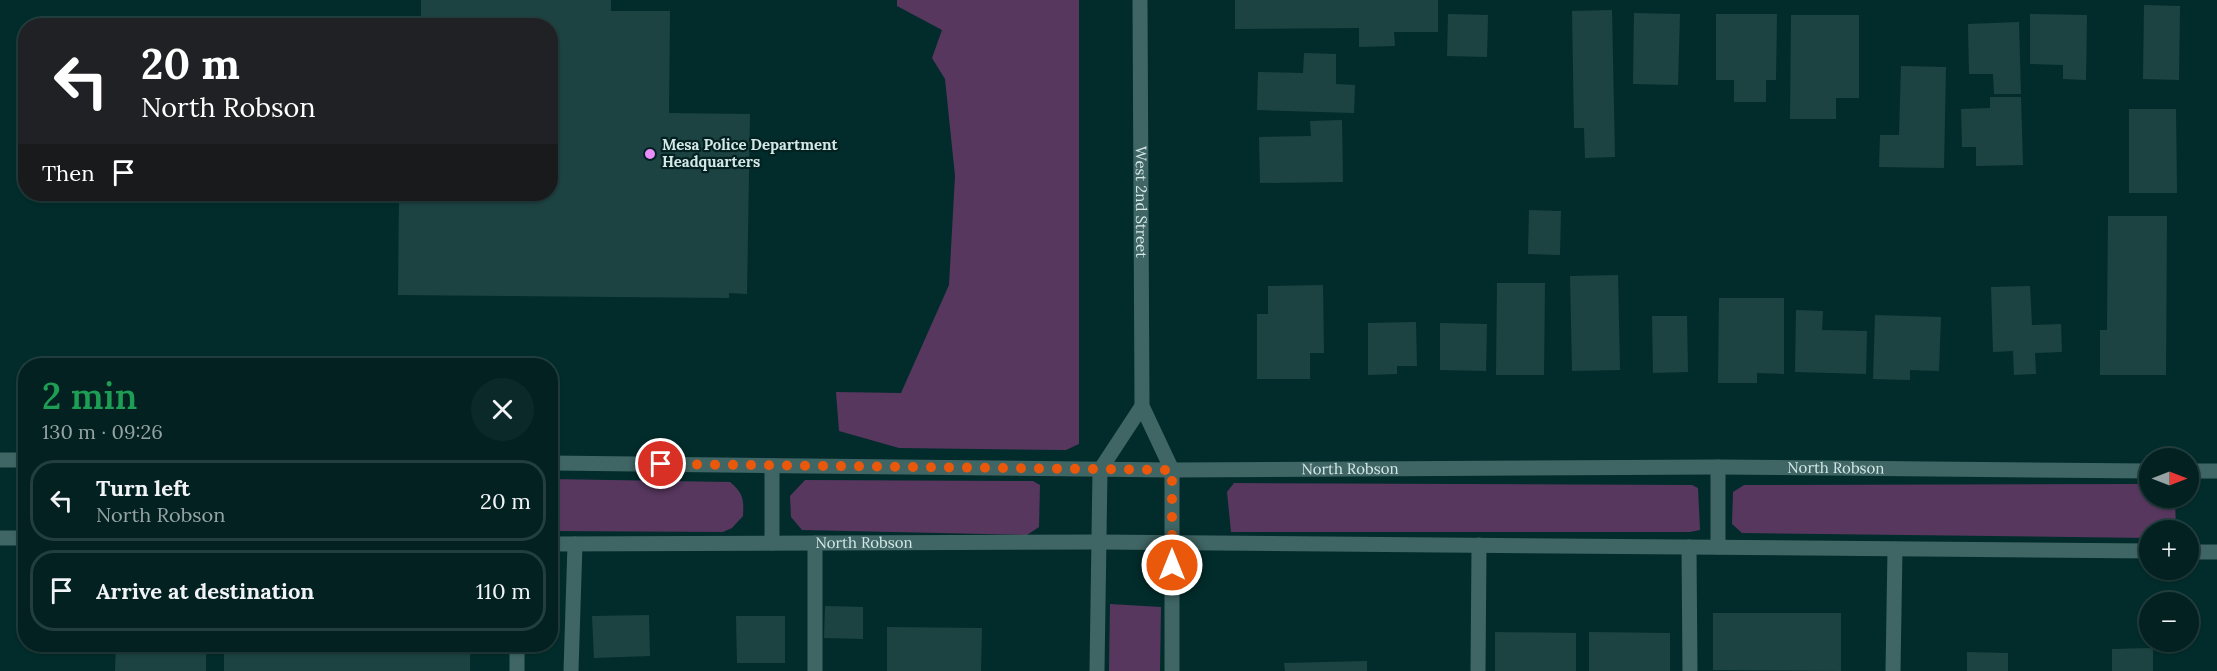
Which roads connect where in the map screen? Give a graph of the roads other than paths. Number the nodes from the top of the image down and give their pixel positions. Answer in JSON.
{"nodes":[{"id":1,"x":1140,"y":0,"type":"edge"},
{"id":2,"x":1142,"y":406,"type":"junction"},
{"id":3,"x":0,"y":460,"type":"edge"},
{"id":4,"x":18,"y":460,"type":"edge"},
{"id":5,"x":558,"y":463,"type":"edge"},
{"id":6,"x":772,"y":466,"type":"junction"},
{"id":7,"x":1718,"y":467,"type":"junction"},
{"id":8,"x":1100,"y":470,"type":"junction"},
{"id":9,"x":1172,"y":470,"type":"junction"},
{"id":10,"x":2139,"y":471,"type":"edge"},
{"id":11,"x":2199,"y":471,"type":"edge"},
{"id":12,"x":2217,"y":471,"type":"edge"},
{"id":13,"x":0,"y":538,"type":"edge"},
{"id":14,"x":18,"y":538,"type":"edge"},
{"id":15,"x":1099,"y":542,"type":"junction"},
{"id":16,"x":1172,"y":542,"type":"junction"},
{"id":17,"x":772,"y":543,"type":"junction"},
{"id":18,"x":815,"y":543,"type":"junction"},
{"id":19,"x":558,"y":544,"type":"edge"},
{"id":20,"x":575,"y":544,"type":"junction"},
{"id":21,"x":1479,"y":545,"type":"junction"},
{"id":22,"x":1689,"y":547,"type":"junction"},
{"id":23,"x":1718,"y":547,"type":"junction"},
{"id":24,"x":1895,"y":549,"type":"junction"},
{"id":25,"x":2139,"y":551,"type":"edge"},
{"id":26,"x":2199,"y":552,"type":"edge"},
{"id":27,"x":2217,"y":552,"type":"edge"},
{"id":28,"x":517,"y":652,"type":"edge"},
{"id":29,"x":517,"y":671,"type":"edge"},
{"id":30,"x":571,"y":671,"type":"edge"},
{"id":31,"x":815,"y":671,"type":"edge"},
{"id":32,"x":1098,"y":671,"type":"edge"},
{"id":33,"x":1172,"y":671,"type":"edge"},
{"id":34,"x":1478,"y":671,"type":"edge"},
{"id":35,"x":1690,"y":671,"type":"edge"},
{"id":36,"x":1893,"y":671,"type":"edge"}],
"edges":[{"from":1,"to":2,"type":"street","name":"West 2nd Street"},
{"from":2,"to":8,"type":"street"},
{"from":2,"to":9,"type":"street","name":"West 2nd Street"},
{"from":3,"to":4,"type":"street"},
{"from":5,"to":6,"type":"street","name":"North Robson"},
{"from":6,"to":8,"type":"street","name":"North Robson"},
{"from":6,"to":17,"type":"street"},
{"from":7,"to":9,"type":"street","name":"North Robson"},
{"from":7,"to":10,"type":"street","name":"North Robson"},
{"from":7,"to":23,"type":"street"},
{"from":8,"to":9,"type":"street","name":"North Robson"},
{"from":8,"to":15,"type":"street"},
{"from":9,"to":16,"type":"street","name":"West 2nd Street"},
{"from":11,"to":12,"type":"street"},
{"from":13,"to":14,"type":"street"},
{"from":15,"to":16,"type":"street","name":"North Robson"},
{"from":15,"to":18,"type":"street","name":"North Robson"},
{"from":15,"to":32,"type":"street"},
{"from":16,"to":21,"type":"street","name":"North Robson"},
{"from":16,"to":33,"type":"street","name":"West 2nd Street"},
{"from":17,"to":18,"type":"street","name":"North Robson"},
{"from":17,"to":20,"type":"street","name":"North Robson"},
{"from":18,"to":31,"type":"street"},
{"from":19,"to":20,"type":"street","name":"North Robson"},
{"from":20,"to":30,"type":"street"},
{"from":21,"to":22,"type":"street","name":"North Robson"},
{"from":21,"to":34,"type":"street"},
{"from":22,"to":23,"type":"street","name":"North Robson"},
{"from":22,"to":35,"type":"street"},
{"from":23,"to":24,"type":"street","name":"North Robson"},
{"from":24,"to":25,"type":"street","name":"North Robson"},
{"from":24,"to":36,"type":"street"},
{"from":26,"to":27,"type":"street"},
{"from":28,"to":29,"type":"street"}]}
